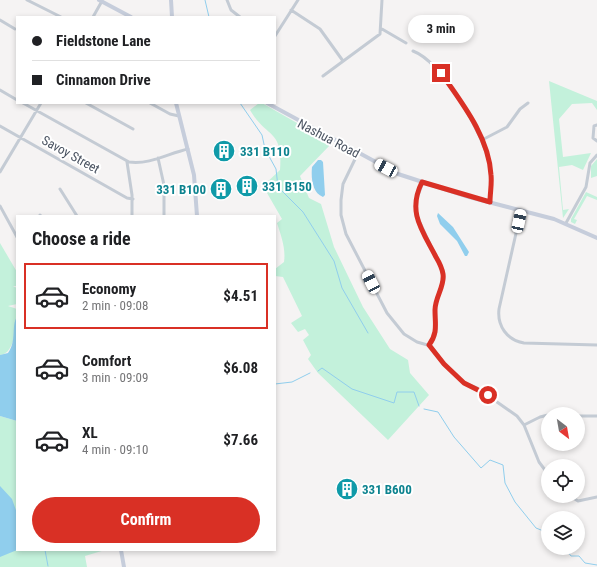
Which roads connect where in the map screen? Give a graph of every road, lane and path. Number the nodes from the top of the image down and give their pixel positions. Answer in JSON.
{"nodes":[{"id":1,"x":27,"y":0,"type":"edge"},
{"id":2,"x":171,"y":0,"type":"edge"},
{"id":3,"x":227,"y":0,"type":"edge"},
{"id":4,"x":298,"y":0,"type":"edge"},
{"id":5,"x":382,"y":0,"type":"edge"},
{"id":6,"x":100,"y":1,"type":"edge"},
{"id":7,"x":291,"y":10,"type":"junction"},
{"id":8,"x":59,"y":16,"type":"edge"},
{"id":9,"x":93,"y":16,"type":"edge"},
{"id":10,"x":129,"y":16,"type":"edge"},
{"id":11,"x":172,"y":16,"type":"edge"},
{"id":12,"x":239,"y":16,"type":"edge"},
{"id":13,"x":0,"y":20,"type":"edge"},
{"id":14,"x":15,"y":29,"type":"dead end"},
{"id":15,"x":382,"y":29,"type":"junction"},
{"id":16,"x":276,"y":34,"type":"edge"},
{"id":17,"x":406,"y":43,"type":"dead end"},
{"id":18,"x":413,"y":51,"type":"dead end"},
{"id":19,"x":343,"y":61,"type":"junction"},
{"id":20,"x":323,"y":76,"type":"dead end"},
{"id":21,"x":0,"y":90,"type":"edge"},
{"id":22,"x":16,"y":99,"type":"edge"},
{"id":23,"x":528,"y":103,"type":"dead end"},
{"id":24,"x":25,"y":104,"type":"edge"},
{"id":25,"x":40,"y":104,"type":"edge"},
{"id":26,"x":88,"y":104,"type":"edge"},
{"id":27,"x":152,"y":104,"type":"edge"},
{"id":28,"x":176,"y":104,"type":"edge"},
{"id":29,"x":269,"y":104,"type":"edge"},
{"id":30,"x":37,"y":111,"type":"junction"},
{"id":31,"x":179,"y":116,"type":"junction"},
{"id":32,"x":597,"y":125,"type":"edge"},
{"id":33,"x":0,"y":126,"type":"edge"},
{"id":34,"x":133,"y":129,"type":"dead end"},
{"id":35,"x":21,"y":138,"type":"junction"},
{"id":36,"x":482,"y":140,"type":"junction"},
{"id":37,"x":597,"y":141,"type":"edge"},
{"id":38,"x":188,"y":149,"type":"junction"},
{"id":39,"x":358,"y":153,"type":"junction"},
{"id":40,"x":597,"y":155,"type":"edge"},
{"id":41,"x":158,"y":158,"type":"junction"},
{"id":42,"x":127,"y":162,"type":"junction"},
{"id":43,"x":0,"y":172,"type":"edge"},
{"id":44,"x":422,"y":182,"type":"junction"},
{"id":45,"x":60,"y":189,"type":"dead end"},
{"id":46,"x":133,"y":199,"type":"junction"},
{"id":47,"x":490,"y":202,"type":"junction"},
{"id":48,"x":0,"y":206,"type":"edge"},
{"id":49,"x":522,"y":211,"type":"junction"},
{"id":50,"x":76,"y":215,"type":"edge"},
{"id":51,"x":132,"y":215,"type":"edge"},
{"id":52,"x":164,"y":215,"type":"edge"},
{"id":53,"x":196,"y":215,"type":"edge"},
{"id":54,"x":566,"y":223,"type":"junction"},
{"id":55,"x":16,"y":235,"type":"edge"},
{"id":56,"x":597,"y":238,"type":"edge"},
{"id":57,"x":597,"y":344,"type":"edge"},
{"id":58,"x":429,"y":345,"type":"junction"},
{"id":59,"x":585,"y":416,"type":"edge"},
{"id":60,"x":597,"y":416,"type":"edge"},
{"id":61,"x":541,"y":417,"type":"edge"},
{"id":62,"x":524,"y":426,"type":"junction"},
{"id":63,"x":541,"y":465,"type":"edge"},
{"id":64,"x":597,"y":497,"type":"edge"},
{"id":65,"x":585,"y":500,"type":"edge"},
{"id":66,"x":121,"y":551,"type":"edge"},
{"id":67,"x":124,"y":567,"type":"edge"}],
"edges":[{"from":1,"to":8,"type":"street"},
{"from":2,"to":11,"type":"main road"},
{"from":3,"to":12,"type":"street"},
{"from":4,"to":7,"type":"street"},
{"from":5,"to":15,"type":"street"},
{"from":6,"to":9,"type":"street"},
{"from":6,"to":10,"type":"main road"},
{"from":7,"to":16,"type":"street"},
{"from":7,"to":19,"type":"street"},
{"from":13,"to":14,"type":"street"},
{"from":15,"to":17,"type":"street"},
{"from":15,"to":19,"type":"street"},
{"from":18,"to":36,"type":"street"},
{"from":19,"to":20,"type":"street"},
{"from":21,"to":22,"type":"street"},
{"from":23,"to":36,"type":"street"},
{"from":24,"to":30,"type":"street"},
{"from":25,"to":30,"type":"street"},
{"from":26,"to":34,"type":"street"},
{"from":27,"to":31,"type":"street"},
{"from":28,"to":31,"type":"main road"},
{"from":29,"to":39,"type":"main road","name":"Nashua Road"},
{"from":30,"to":35,"type":"street"},
{"from":30,"to":42,"type":"street"},
{"from":31,"to":38,"type":"main road"},
{"from":32,"to":37,"type":"street"},
{"from":33,"to":35,"type":"street","name":"Savoy Street"},
{"from":35,"to":43,"type":"street"},
{"from":35,"to":46,"type":"street","name":"Savoy Street"},
{"from":36,"to":47,"type":"street"},
{"from":38,"to":41,"type":"street"},
{"from":38,"to":53,"type":"main road"},
{"from":39,"to":44,"type":"main road","name":"Nashua Road"},
{"from":39,"to":58,"type":"street"},
{"from":40,"to":54,"type":"street"},
{"from":41,"to":42,"type":"street"},
{"from":41,"to":52,"type":"street"},
{"from":42,"to":46,"type":"street"},
{"from":44,"to":47,"type":"main road","name":"Nashua Road"},
{"from":44,"to":58,"type":"street"},
{"from":45,"to":50,"type":"street"},
{"from":46,"to":51,"type":"street"},
{"from":47,"to":49,"type":"main road","name":"Nashua Road"},
{"from":48,"to":55,"type":"street"},
{"from":49,"to":54,"type":"main road","name":"Nashua Road"},
{"from":49,"to":57,"type":"street"},
{"from":54,"to":56,"type":"main road","name":"Nashua Road"},
{"from":58,"to":62,"type":"street"},
{"from":59,"to":60,"type":"street"},
{"from":61,"to":62,"type":"street"},
{"from":62,"to":63,"type":"street"},
{"from":64,"to":65,"type":"street"},
{"from":66,"to":67,"type":"main road"}]}
